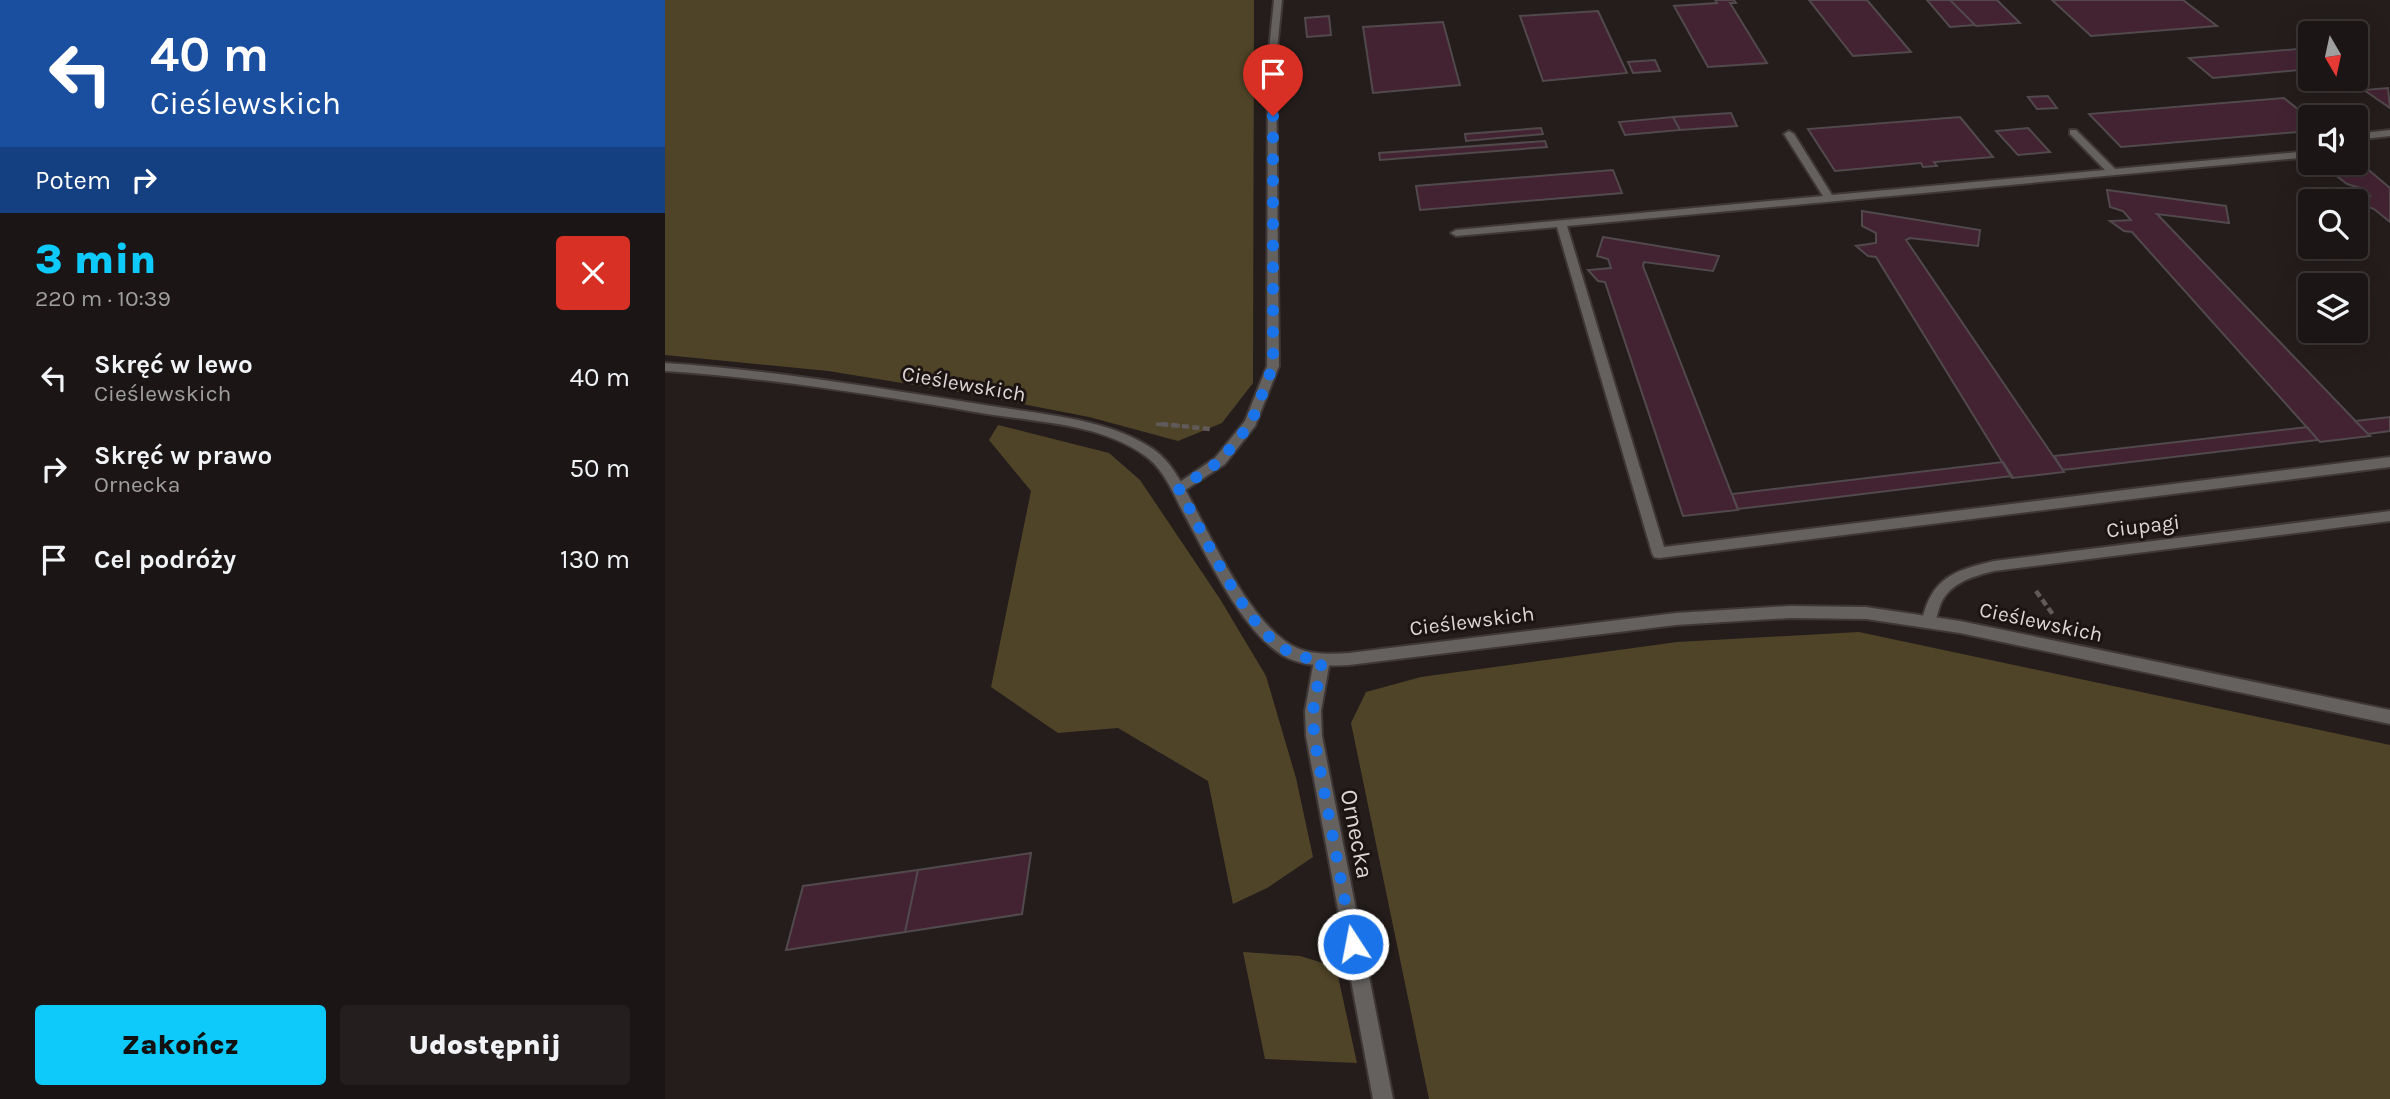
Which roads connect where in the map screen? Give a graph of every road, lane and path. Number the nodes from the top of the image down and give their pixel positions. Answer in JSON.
{"nodes":[{"id":1,"x":1278,"y":0,"type":"edge"},
{"id":2,"x":2073,"y":132,"type":"dead end"},
{"id":3,"x":2390,"y":133,"type":"edge"},
{"id":4,"x":1789,"y":134,"type":"dead end"},
{"id":5,"x":2368,"y":136,"type":"edge"},
{"id":6,"x":2298,"y":155,"type":"edge"},
{"id":7,"x":2112,"y":172,"type":"junction"},
{"id":8,"x":1829,"y":198,"type":"junction"},
{"id":9,"x":1561,"y":223,"type":"junction"},
{"id":10,"x":1456,"y":233,"type":"dead end"},
{"id":11,"x":665,"y":367,"type":"edge"},
{"id":12,"x":2390,"y":462,"type":"edge"},
{"id":13,"x":1179,"y":489,"type":"junction"},
{"id":14,"x":2390,"y":516,"type":"edge"},
{"id":15,"x":1929,"y":621,"type":"junction"},
{"id":16,"x":1322,"y":660,"type":"junction"},
{"id":17,"x":2390,"y":717,"type":"edge"},
{"id":18,"x":1383,"y":1099,"type":"edge"}],
"edges":[{"from":1,"to":13,"type":"street"},
{"from":2,"to":7,"type":"street"},
{"from":3,"to":5,"type":"street"},
{"from":4,"to":8,"type":"street"},
{"from":6,"to":7,"type":"street"},
{"from":7,"to":8,"type":"street"},
{"from":8,"to":9,"type":"street"},
{"from":9,"to":10,"type":"street"},
{"from":9,"to":12,"type":"street"},
{"from":11,"to":13,"type":"street","name":"Cieślewskich"},
{"from":13,"to":16,"type":"street","name":"Cieślewskich"},
{"from":14,"to":15,"type":"street","name":"Ciupagi"},
{"from":15,"to":16,"type":"street","name":"Cieślewskich"},
{"from":15,"to":17,"type":"street","name":"Cieślewskich"},
{"from":16,"to":18,"type":"street","name":"Ornecka"}]}
